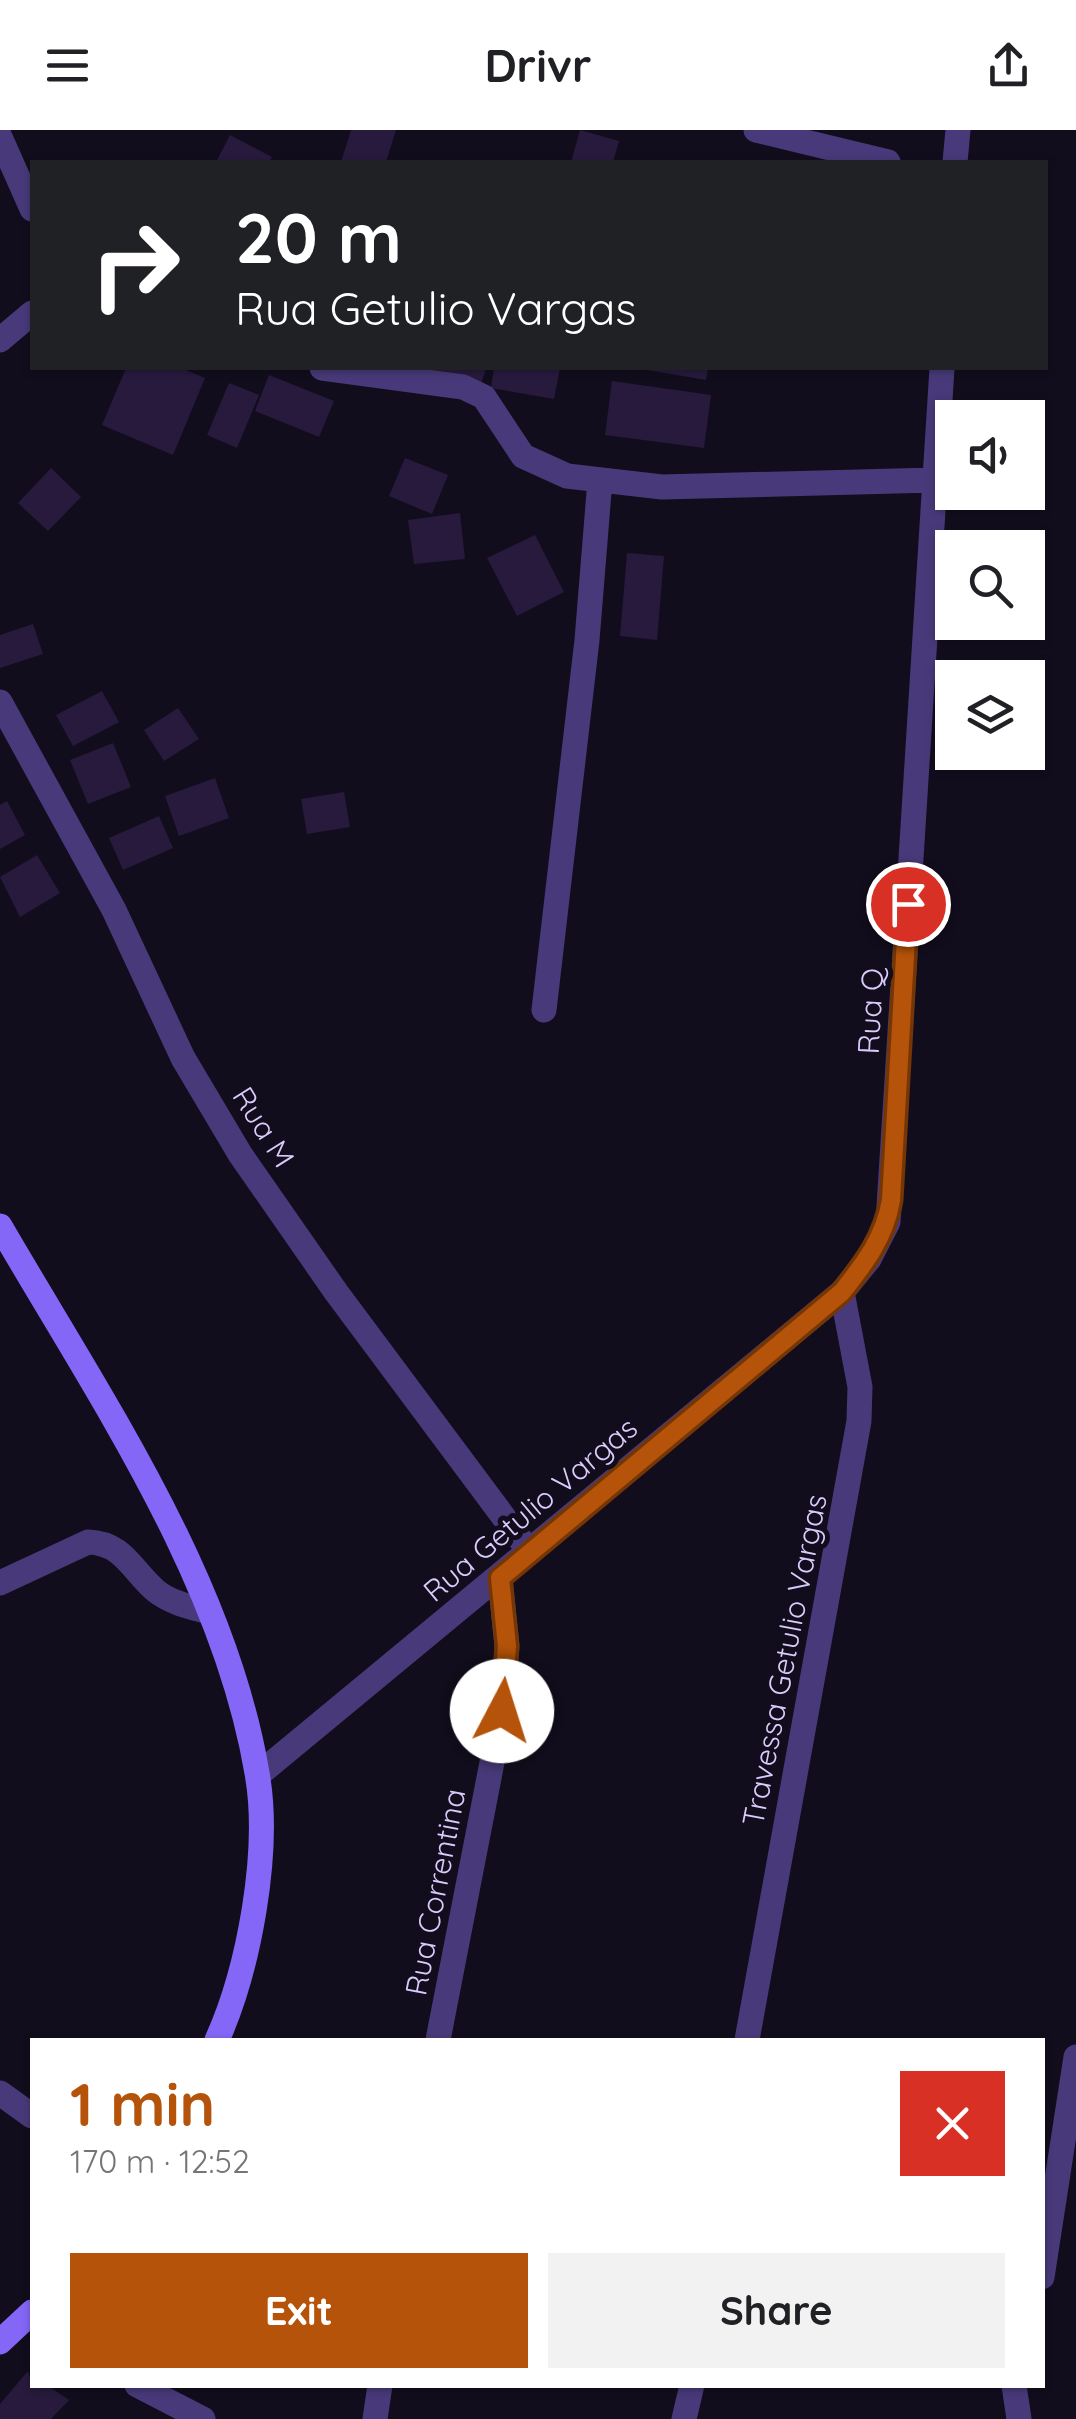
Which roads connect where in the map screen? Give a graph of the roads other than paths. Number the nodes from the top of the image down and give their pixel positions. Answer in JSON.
{"nodes":[{"id":1,"x":756,"y":130,"type":"edge"},
{"id":2,"x":958,"y":130,"type":"edge"},
{"id":3,"x":0,"y":137,"type":"edge"},
{"id":4,"x":880,"y":160,"type":"edge"},
{"id":5,"x":955,"y":160,"type":"edge"},
{"id":6,"x":30,"y":204,"type":"edge"},
{"id":7,"x":30,"y":315,"type":"edge"},
{"id":8,"x":0,"y":340,"type":"edge"},
{"id":9,"x":336,"y":370,"type":"edge"},
{"id":10,"x":942,"y":370,"type":"edge"},
{"id":11,"x":600,"y":480,"type":"junction"},
{"id":12,"x":934,"y":480,"type":"junction"},
{"id":13,"x":0,"y":702,"type":"edge"},
{"id":14,"x":544,"y":1010,"type":"dead end"},
{"id":15,"x":0,"y":1226,"type":"edge"},
{"id":16,"x":842,"y":1292,"type":"junction"},
{"id":17,"x":529,"y":1551,"type":"junction"},
{"id":18,"x":500,"y":1578,"type":"junction"},
{"id":19,"x":0,"y":1583,"type":"edge"},
{"id":20,"x":208,"y":1612,"type":"junction"},
{"id":21,"x":258,"y":1775,"type":"junction"},
{"id":22,"x":217,"y":2038,"type":"edge"},
{"id":23,"x":438,"y":2038,"type":"edge"},
{"id":24,"x":747,"y":2038,"type":"edge"},
{"id":25,"x":1076,"y":2057,"type":"edge"},
{"id":26,"x":0,"y":2093,"type":"edge"},
{"id":27,"x":30,"y":2115,"type":"edge"},
{"id":28,"x":1045,"y":2257,"type":"edge"},
{"id":29,"x":30,"y":2317,"type":"edge"},
{"id":30,"x":0,"y":2342,"type":"edge"},
{"id":31,"x":143,"y":2388,"type":"edge"},
{"id":32,"x":380,"y":2388,"type":"edge"},
{"id":33,"x":691,"y":2388,"type":"edge"},
{"id":34,"x":1014,"y":2388,"type":"edge"},
{"id":35,"x":203,"y":2419,"type":"edge"},
{"id":36,"x":375,"y":2419,"type":"edge"},
{"id":37,"x":684,"y":2419,"type":"edge"},
{"id":38,"x":1019,"y":2419,"type":"edge"}],
"edges":[{"from":1,"to":4,"type":"street"},
{"from":2,"to":5,"type":"street"},
{"from":3,"to":6,"type":"street"},
{"from":7,"to":8,"type":"street"},
{"from":9,"to":11,"type":"street"},
{"from":10,"to":12,"type":"street"},
{"from":11,"to":12,"type":"street"},
{"from":11,"to":14,"type":"street"},
{"from":12,"to":16,"type":"street","name":"Rua Q"},
{"from":13,"to":17,"type":"street","name":"Rua M"},
{"from":15,"to":20,"type":"main road"},
{"from":16,"to":17,"type":"street","name":"Rua Getulio Vargas"},
{"from":16,"to":24,"type":"street","name":"Travessa Getulio Vargas"},
{"from":17,"to":18,"type":"street","name":"Rua Getulio Vargas"},
{"from":18,"to":21,"type":"street","name":"Rua Getulio Vargas"},
{"from":18,"to":23,"type":"street","name":"Rua Correntina"},
{"from":19,"to":20,"type":"street"},
{"from":20,"to":21,"type":"main road"},
{"from":21,"to":22,"type":"main road"},
{"from":25,"to":28,"type":"street"},
{"from":26,"to":27,"type":"street"},
{"from":29,"to":30,"type":"main road"},
{"from":31,"to":35,"type":"street"},
{"from":32,"to":36,"type":"street"},
{"from":33,"to":37,"type":"street"},
{"from":34,"to":38,"type":"street"}]}
